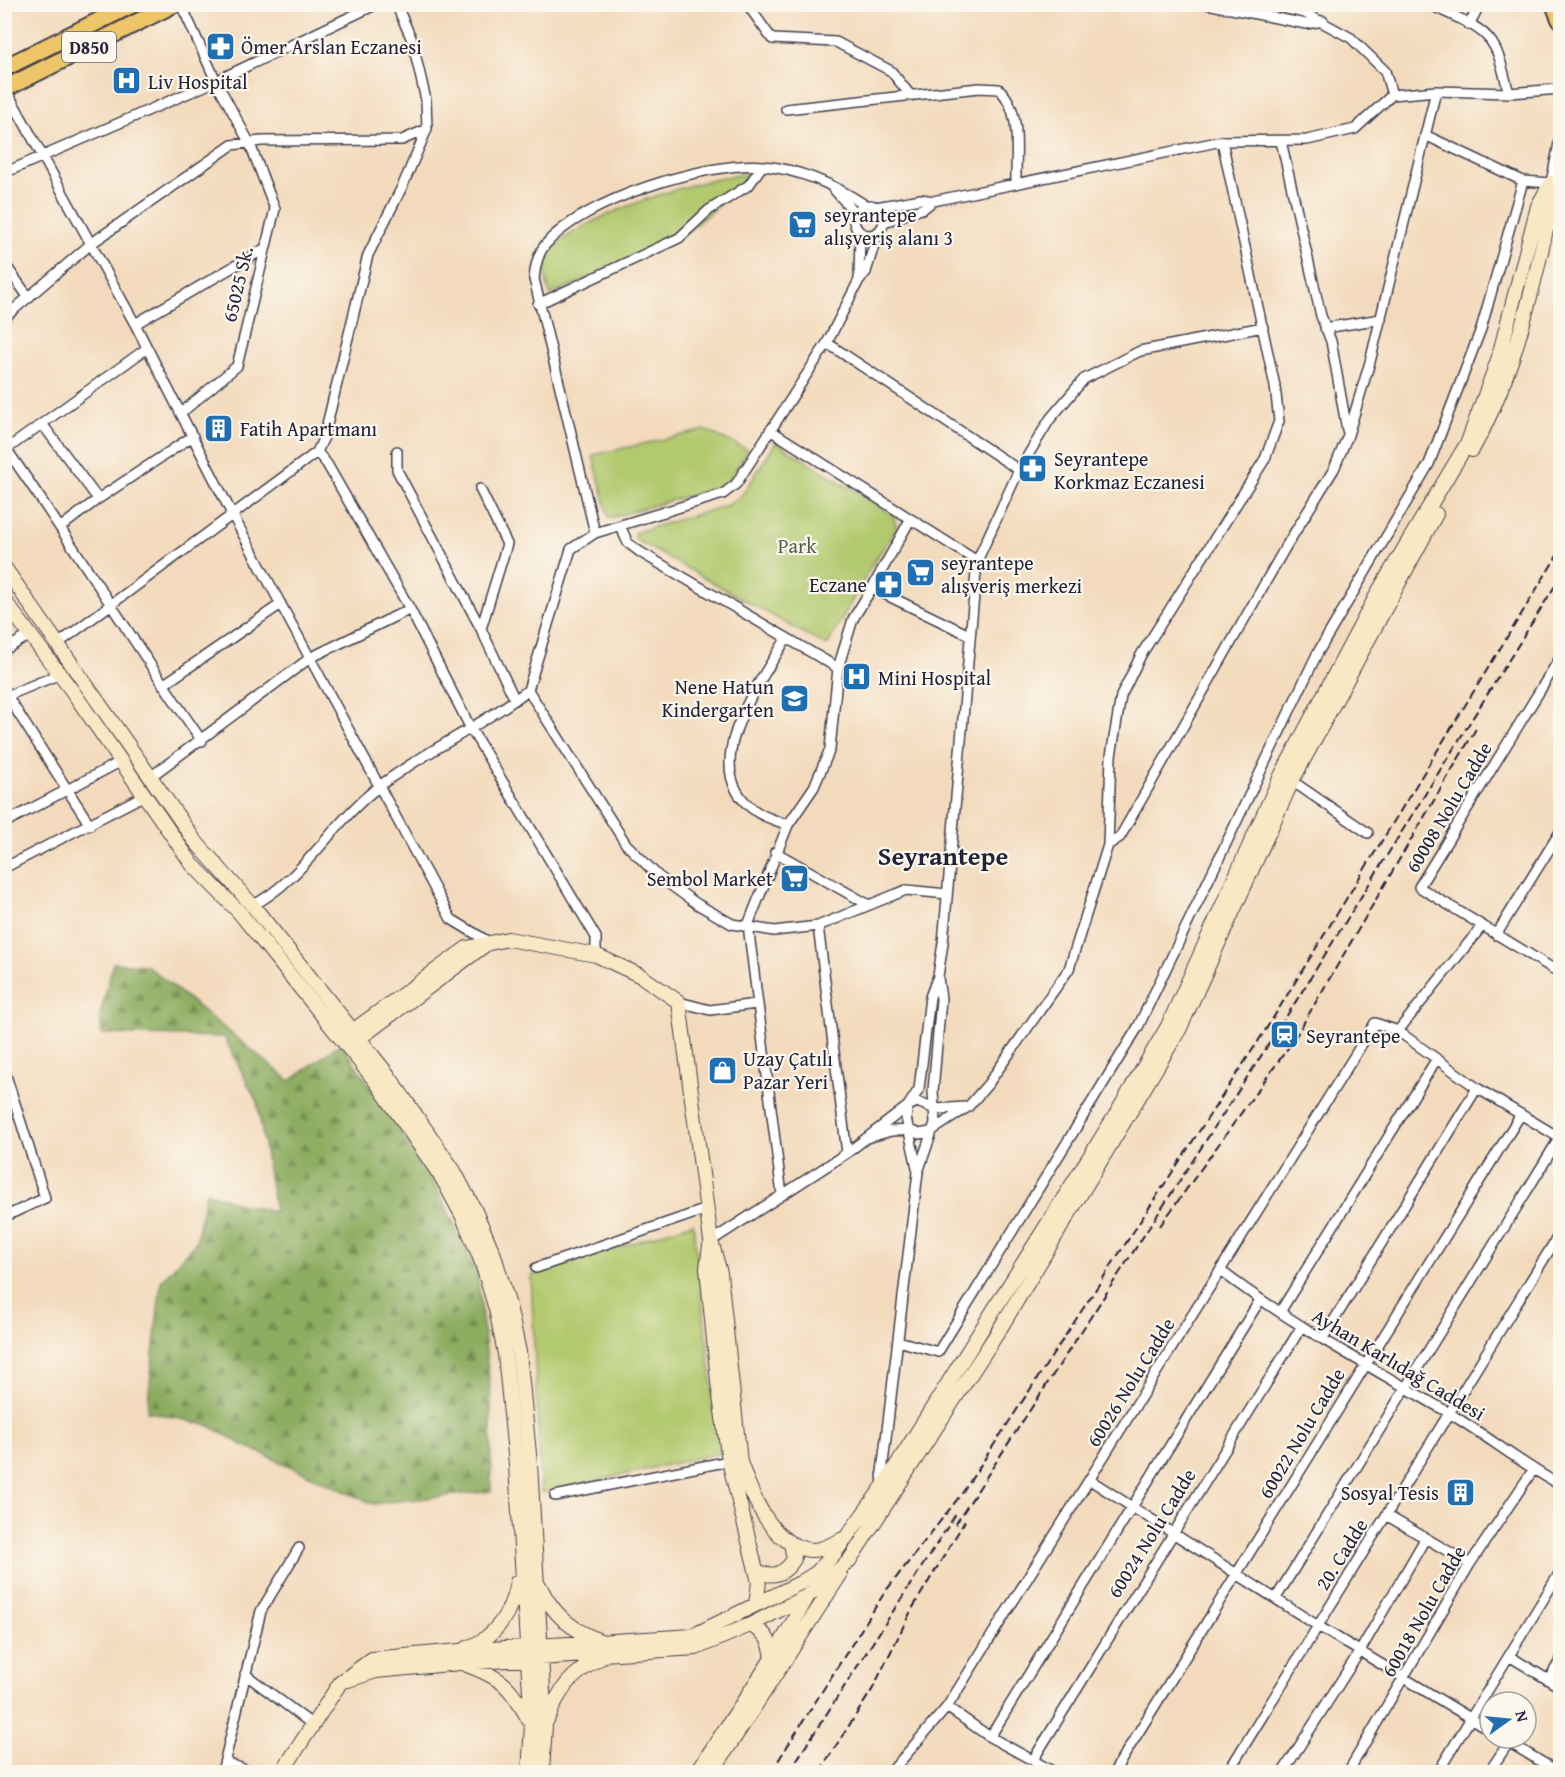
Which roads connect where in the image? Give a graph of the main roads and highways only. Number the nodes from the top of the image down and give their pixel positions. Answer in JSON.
{"nodes":[{"id":1,"x":133,"y":4,"type":"edge"},
{"id":2,"x":174,"y":4,"type":"edge"},
{"id":3,"x":1554,"y":4,"type":"edge"},
{"id":4,"x":1560,"y":19,"type":"edge"},
{"id":5,"x":4,"y":68,"type":"edge"},
{"id":6,"x":5,"y":88,"type":"edge"}],
"edges":[{"from":1,"to":5,"type":"highway","number":"D850"},
{"from":2,"to":6,"type":"highway","number":"D850"},
{"from":3,"to":4,"type":"highway"}]}
